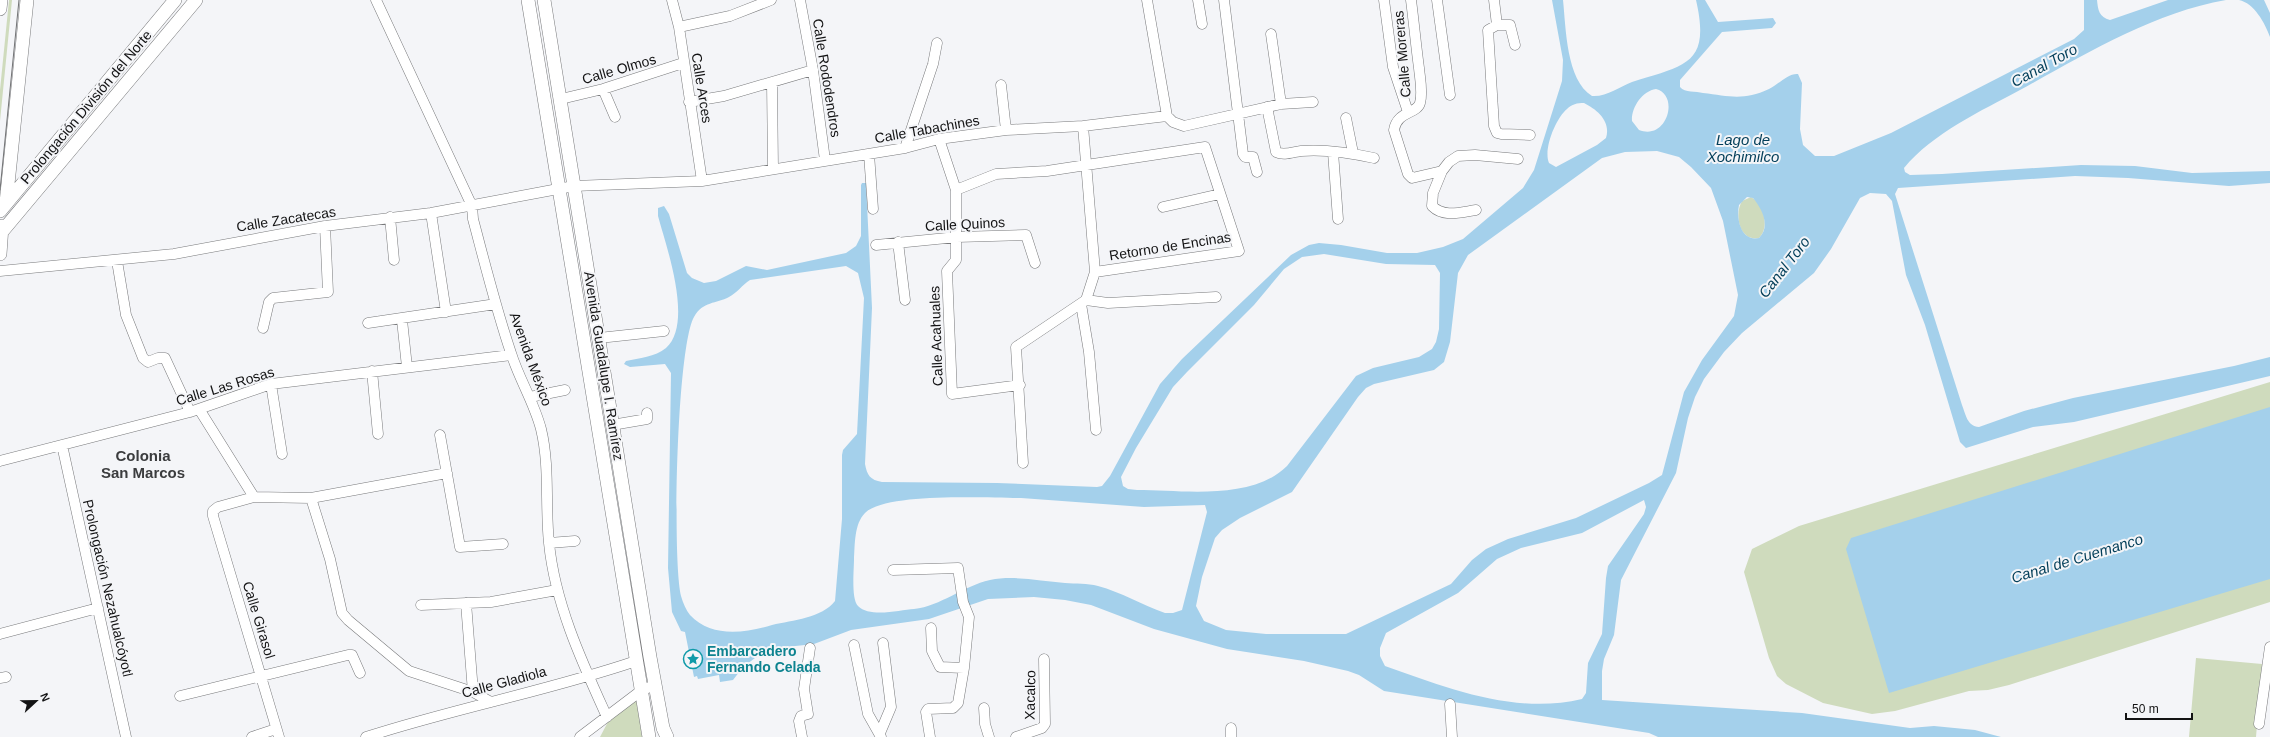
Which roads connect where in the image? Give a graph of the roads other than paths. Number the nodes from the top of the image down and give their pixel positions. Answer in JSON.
{"nodes":[{"id":1,"x":1,"y":0,"type":"edge"},
{"id":2,"x":27,"y":0,"type":"edge"},
{"id":3,"x":175,"y":0,"type":"edge"},
{"id":4,"x":196,"y":0,"type":"edge"},
{"id":5,"x":376,"y":0,"type":"edge"},
{"id":6,"x":528,"y":0,"type":"edge"},
{"id":7,"x":544,"y":0,"type":"edge"},
{"id":8,"x":672,"y":0,"type":"edge"},
{"id":9,"x":771,"y":0,"type":"edge"},
{"id":10,"x":800,"y":0,"type":"edge"},
{"id":11,"x":1147,"y":0,"type":"edge"},
{"id":12,"x":1198,"y":0,"type":"edge"},
{"id":13,"x":1224,"y":0,"type":"edge"},
{"id":14,"x":1384,"y":0,"type":"edge"},
{"id":15,"x":1411,"y":0,"type":"edge"},
{"id":16,"x":1437,"y":0,"type":"edge"},
{"id":17,"x":1494,"y":0,"type":"edge"},
{"id":18,"x":0,"y":9,"type":"edge"},
{"id":19,"x":1202,"y":24,"type":"dead end"},
{"id":20,"x":1497,"y":25,"type":"junction"},
{"id":21,"x":679,"y":27,"type":"junction"},
{"id":22,"x":1271,"y":34,"type":"dead end"},
{"id":23,"x":936,"y":43,"type":"dead end"},
{"id":24,"x":1515,"y":45,"type":"dead end"},
{"id":25,"x":683,"y":64,"type":"junction"},
{"id":26,"x":813,"y":70,"type":"junction"},
{"id":27,"x":772,"y":82,"type":"junction"},
{"id":28,"x":1001,"y":84,"type":"dead end"},
{"id":29,"x":603,"y":89,"type":"junction"},
{"id":30,"x":1450,"y":95,"type":"dead end"},
{"id":31,"x":561,"y":99,"type":"junction"},
{"id":32,"x":689,"y":102,"type":"junction"},
{"id":33,"x":1313,"y":102,"type":"dead end"},
{"id":34,"x":1281,"y":104,"type":"junction"},
{"id":35,"x":1267,"y":107,"type":"junction"},
{"id":36,"x":1408,"y":112,"type":"junction"},
{"id":37,"x":1238,"y":113,"type":"junction"},
{"id":38,"x":1167,"y":116,"type":"junction"},
{"id":39,"x":615,"y":117,"type":"dead end"},
{"id":40,"x":1346,"y":118,"type":"dead end"},
{"id":41,"x":1084,"y":126,"type":"junction"},
{"id":42,"x":1006,"y":130,"type":"junction"},
{"id":43,"x":1530,"y":135,"type":"dead end"},
{"id":44,"x":939,"y":139,"type":"junction"},
{"id":45,"x":905,"y":148,"type":"junction"},
{"id":46,"x":1333,"y":152,"type":"junction"},
{"id":47,"x":869,"y":154,"type":"junction"},
{"id":48,"x":1353,"y":154,"type":"junction"},
{"id":49,"x":1374,"y":158,"type":"dead end"},
{"id":50,"x":1518,"y":159,"type":"dead end"},
{"id":51,"x":825,"y":160,"type":"junction"},
{"id":52,"x":1087,"y":164,"type":"junction"},
{"id":53,"x":774,"y":169,"type":"junction"},
{"id":54,"x":1442,"y":171,"type":"junction"},
{"id":55,"x":1257,"y":172,"type":"dead end"},
{"id":56,"x":702,"y":181,"type":"junction"},
{"id":57,"x":574,"y":186,"type":"junction"},
{"id":58,"x":559,"y":188,"type":"junction"},
{"id":59,"x":956,"y":190,"type":"junction"},
{"id":60,"x":1220,"y":194,"type":"junction"},
{"id":61,"x":472,"y":206,"type":"junction"},
{"id":62,"x":3,"y":207,"type":"edge"},
{"id":63,"x":1162,"y":207,"type":"dead end"},
{"id":64,"x":873,"y":209,"type":"dead end"},
{"id":65,"x":1476,"y":210,"type":"dead end"},
{"id":66,"x":431,"y":213,"type":"junction"},
{"id":67,"x":390,"y":217,"type":"junction"},
{"id":68,"x":1338,"y":219,"type":"dead end"},
{"id":69,"x":325,"y":226,"type":"junction"},
{"id":70,"x":1,"y":233,"type":"edge"},
{"id":71,"x":957,"y":237,"type":"junction"},
{"id":72,"x":898,"y":242,"type":"junction"},
{"id":73,"x":876,"y":245,"type":"dead end"},
{"id":74,"x":0,"y":254,"type":"edge"},
{"id":75,"x":394,"y":260,"type":"dead end"},
{"id":76,"x":118,"y":261,"type":"junction"},
{"id":77,"x":1035,"y":263,"type":"dead end"},
{"id":78,"x":0,"y":270,"type":"edge"},
{"id":79,"x":1094,"y":272,"type":"junction"},
{"id":80,"x":1216,"y":297,"type":"dead end"},
{"id":81,"x":905,"y":300,"type":"dead end"},
{"id":82,"x":1084,"y":302,"type":"junction"},
{"id":83,"x":496,"y":304,"type":"junction"},
{"id":84,"x":446,"y":312,"type":"junction"},
{"id":85,"x":402,"y":320,"type":"junction"},
{"id":86,"x":368,"y":323,"type":"dead end"},
{"id":87,"x":263,"y":328,"type":"dead end"},
{"id":88,"x":664,"y":331,"type":"dead end"},
{"id":89,"x":599,"y":338,"type":"junction"},
{"id":90,"x":511,"y":355,"type":"junction"},
{"id":91,"x":407,"y":367,"type":"junction"},
{"id":92,"x":372,"y":371,"type":"junction"},
{"id":93,"x":271,"y":384,"type":"junction"},
{"id":94,"x":1020,"y":385,"type":"junction"},
{"id":95,"x":565,"y":390,"type":"dead end"},
{"id":96,"x":530,"y":397,"type":"junction"},
{"id":97,"x":195,"y":410,"type":"junction"},
{"id":98,"x":647,"y":413,"type":"dead end"},
{"id":99,"x":612,"y":425,"type":"junction"},
{"id":100,"x":1096,"y":430,"type":"dead end"},
{"id":101,"x":378,"y":434,"type":"dead end"},
{"id":102,"x":440,"y":435,"type":"dead end"},
{"id":103,"x":62,"y":445,"type":"junction"},
{"id":104,"x":282,"y":454,"type":"dead end"},
{"id":105,"x":0,"y":461,"type":"edge"},
{"id":106,"x":1023,"y":463,"type":"dead end"},
{"id":107,"x":447,"y":473,"type":"junction"},
{"id":108,"x":254,"y":496,"type":"junction"},
{"id":109,"x":311,"y":498,"type":"junction"},
{"id":110,"x":574,"y":541,"type":"dead end"},
{"id":111,"x":503,"y":544,"type":"dead end"},
{"id":112,"x":549,"y":544,"type":"junction"},
{"id":113,"x":893,"y":570,"type":"dead end"},
{"id":114,"x":557,"y":590,"type":"junction"},
{"id":115,"x":466,"y":603,"type":"junction"},
{"id":116,"x":421,"y":605,"type":"dead end"},
{"id":117,"x":98,"y":608,"type":"junction"},
{"id":118,"x":931,"y":628,"type":"dead end"},
{"id":119,"x":0,"y":634,"type":"edge"},
{"id":120,"x":883,"y":643,"type":"dead end"},
{"id":121,"x":854,"y":645,"type":"dead end"},
{"id":122,"x":2270,"y":647,"type":"edge"},
{"id":123,"x":810,"y":648,"type":"dead end"},
{"id":124,"x":650,"y":657,"type":"junction"},
{"id":125,"x":1044,"y":659,"type":"dead end"},
{"id":126,"x":636,"y":661,"type":"junction"},
{"id":127,"x":964,"y":668,"type":"junction"},
{"id":128,"x":360,"y":673,"type":"dead end"},
{"id":129,"x":261,"y":675,"type":"junction"},
{"id":130,"x":589,"y":677,"type":"junction"},
{"id":131,"x":655,"y":685,"type":"junction"},
{"id":132,"x":642,"y":690,"type":"junction"},
{"id":133,"x":473,"y":692,"type":"junction"},
{"id":134,"x":180,"y":696,"type":"dead end"},
{"id":135,"x":491,"y":702,"type":"junction"},
{"id":136,"x":1450,"y":704,"type":"dead end"},
{"id":137,"x":984,"y":708,"type":"dead end"},
{"id":138,"x":607,"y":718,"type":"junction"},
{"id":139,"x":2259,"y":724,"type":"dead end"},
{"id":140,"x":278,"y":733,"type":"edge"},
{"id":141,"x":880,"y":735,"type":"edge"},
{"id":142,"x":584,"y":736,"type":"edge"},
{"id":143,"x":126,"y":737,"type":"edge"},
{"id":144,"x":252,"y":737,"type":"edge"},
{"id":145,"x":366,"y":737,"type":"edge"},
{"id":146,"x":649,"y":737,"type":"edge"},
{"id":147,"x":667,"y":737,"type":"edge"},
{"id":148,"x":802,"y":737,"type":"edge"},
{"id":149,"x":930,"y":737,"type":"edge"},
{"id":150,"x":990,"y":737,"type":"edge"},
{"id":151,"x":1016,"y":737,"type":"edge"},
{"id":152,"x":1452,"y":737,"type":"edge"}],
"edges":[{"from":1,"to":18,"type":"main road"},
{"from":2,"to":62,"type":"main road"},
{"from":3,"to":62,"type":"main road","name":"Prolongación División del Norte"},
{"from":4,"to":70,"type":"main road","name":"Prolongación División del Norte"},
{"from":5,"to":61,"type":"street","name":"Avenida México"},
{"from":6,"to":58,"type":"main road","name":"Avenida Guadalupe I. Ramírez"},
{"from":7,"to":31,"type":"main road","name":"Avenida Guadalupe I. Ramírez"},
{"from":8,"to":21,"type":"street","name":"Calle Arces"},
{"from":9,"to":21,"type":"street"},
{"from":10,"to":26,"type":"street","name":"Calle Rododendros"},
{"from":11,"to":38,"type":"street"},
{"from":12,"to":19,"type":"street"},
{"from":13,"to":37,"type":"street"},
{"from":14,"to":36,"type":"street"},
{"from":15,"to":36,"type":"street","name":"Calle Moreras"},
{"from":16,"to":30,"type":"street"},
{"from":17,"to":20,"type":"street"},
{"from":20,"to":24,"type":"street"},
{"from":20,"to":43,"type":"street"},
{"from":21,"to":25,"type":"street","name":"Calle Arces"},
{"from":22,"to":34,"type":"street"},
{"from":23,"to":45,"type":"street"},
{"from":25,"to":29,"type":"street","name":"Calle Olmos"},
{"from":25,"to":32,"type":"street","name":"Calle Arces"},
{"from":26,"to":27,"type":"street"},
{"from":26,"to":51,"type":"street","name":"Calle Rododendros"},
{"from":27,"to":32,"type":"street"},
{"from":27,"to":53,"type":"street"},
{"from":28,"to":42,"type":"street"},
{"from":29,"to":31,"type":"street","name":"Calle Olmos"},
{"from":29,"to":39,"type":"street"},
{"from":31,"to":57,"type":"main road","name":"Avenida Guadalupe I. Ramírez"},
{"from":32,"to":56,"type":"street","name":"Calle Arces"},
{"from":33,"to":34,"type":"street"},
{"from":34,"to":35,"type":"street"},
{"from":35,"to":37,"type":"street"},
{"from":35,"to":46,"type":"street"},
{"from":36,"to":54,"type":"street","name":"Calle Moreras"},
{"from":37,"to":38,"type":"street"},
{"from":37,"to":55,"type":"street"},
{"from":38,"to":41,"type":"street","name":"Calle Tabachines"},
{"from":40,"to":48,"type":"street"},
{"from":41,"to":42,"type":"street","name":"Calle Tabachines"},
{"from":41,"to":52,"type":"street"},
{"from":42,"to":44,"type":"street","name":"Calle Tabachines"},
{"from":44,"to":45,"type":"street","name":"Calle Tabachines"},
{"from":44,"to":59,"type":"street","name":"Calle Acahuales"},
{"from":45,"to":47,"type":"street","name":"Calle Tabachines"},
{"from":46,"to":48,"type":"street"},
{"from":46,"to":68,"type":"street"},
{"from":47,"to":51,"type":"street","name":"Calle Tabachines"},
{"from":47,"to":64,"type":"street"},
{"from":48,"to":49,"type":"street"},
{"from":50,"to":54,"type":"street"},
{"from":51,"to":53,"type":"street","name":"Calle Tabachines"},
{"from":52,"to":59,"type":"street"},
{"from":52,"to":60,"type":"street","name":"Retorno de Encinas"},
{"from":52,"to":79,"type":"street"},
{"from":53,"to":56,"type":"street","name":"Calle Tabachines"},
{"from":54,"to":65,"type":"street"},
{"from":56,"to":57,"type":"street","name":"Calle Tabachines"},
{"from":57,"to":58,"type":"street","name":"Calle Zacatecas"},
{"from":57,"to":89,"type":"main road","name":"Avenida Guadalupe I. Ramírez"},
{"from":58,"to":61,"type":"street","name":"Calle Zacatecas"},
{"from":58,"to":126,"type":"main road","name":"Avenida Guadalupe I. Ramírez"},
{"from":59,"to":71,"type":"street","name":"Calle Acahuales"},
{"from":60,"to":63,"type":"street"},
{"from":60,"to":79,"type":"street","name":"Retorno de Encinas"},
{"from":61,"to":66,"type":"street","name":"Calle Zacatecas"},
{"from":61,"to":83,"type":"street","name":"Avenida México"},
{"from":62,"to":70,"type":"main road"},
{"from":66,"to":67,"type":"street","name":"Calle Zacatecas"},
{"from":66,"to":84,"type":"street"},
{"from":67,"to":69,"type":"street","name":"Calle Zacatecas"},
{"from":67,"to":75,"type":"street"},
{"from":69,"to":76,"type":"street","name":"Calle Zacatecas"},
{"from":69,"to":87,"type":"street"},
{"from":70,"to":74,"type":"main road"},
{"from":71,"to":72,"type":"street","name":"Calle Quinos"},
{"from":71,"to":77,"type":"street","name":"Calle Quinos"},
{"from":71,"to":94,"type":"street","name":"Calle Acahuales"},
{"from":72,"to":73,"type":"street","name":"Calle Quinos"},
{"from":72,"to":81,"type":"street"},
{"from":76,"to":78,"type":"street","name":"Calle Zacatecas"},
{"from":76,"to":97,"type":"street"},
{"from":79,"to":82,"type":"street"},
{"from":80,"to":82,"type":"street"},
{"from":82,"to":94,"type":"street"},
{"from":82,"to":100,"type":"street"},
{"from":83,"to":84,"type":"street"},
{"from":83,"to":90,"type":"street","name":"Avenida México"},
{"from":84,"to":85,"type":"street"},
{"from":85,"to":86,"type":"street"},
{"from":85,"to":91,"type":"street"},
{"from":88,"to":89,"type":"street"},
{"from":89,"to":99,"type":"main road","name":"Avenida Guadalupe I. Ramírez"},
{"from":90,"to":91,"type":"street","name":"Calle Las Rosas"},
{"from":90,"to":96,"type":"street","name":"Avenida México"},
{"from":91,"to":92,"type":"street","name":"Calle Las Rosas"},
{"from":92,"to":93,"type":"street","name":"Calle Las Rosas"},
{"from":92,"to":101,"type":"street"},
{"from":93,"to":97,"type":"street","name":"Calle Las Rosas"},
{"from":93,"to":104,"type":"street"},
{"from":94,"to":106,"type":"street"},
{"from":95,"to":96,"type":"street"},
{"from":96,"to":112,"type":"street","name":"Avenida México"},
{"from":97,"to":103,"type":"street","name":"Calle Las Rosas"},
{"from":97,"to":108,"type":"street"},
{"from":98,"to":99,"type":"street"},
{"from":99,"to":124,"type":"main road","name":"Avenida Guadalupe I. Ramírez"},
{"from":102,"to":107,"type":"street"},
{"from":103,"to":105,"type":"street","name":"Calle Las Rosas"},
{"from":103,"to":117,"type":"street","name":"Prolongación Nezahualcóyotl"},
{"from":107,"to":109,"type":"street"},
{"from":107,"to":111,"type":"street"},
{"from":108,"to":109,"type":"street"},
{"from":108,"to":129,"type":"street","name":"Calle Girasol"},
{"from":109,"to":133,"type":"street"},
{"from":110,"to":112,"type":"street"},
{"from":112,"to":114,"type":"street","name":"Avenida México"},
{"from":113,"to":127,"type":"street"},
{"from":114,"to":115,"type":"street"},
{"from":114,"to":130,"type":"street","name":"Avenida México"},
{"from":115,"to":116,"type":"street"},
{"from":115,"to":133,"type":"street"},
{"from":117,"to":119,"type":"street"},
{"from":117,"to":143,"type":"street","name":"Prolongación Nezahualcóyotl"},
{"from":118,"to":127,"type":"street"},
{"from":120,"to":141,"type":"street"},
{"from":121,"to":141,"type":"street"},
{"from":122,"to":139,"type":"street"},
{"from":123,"to":148,"type":"street"},
{"from":124,"to":126,"type":"main road","name":"Calle Gladiola"},
{"from":124,"to":131,"type":"main road","name":"Avenida Guadalupe I. Ramírez"},
{"from":125,"to":151,"type":"street","name":"Xacalco"},
{"from":126,"to":130,"type":"street","name":"Calle Gladiola"},
{"from":126,"to":132,"type":"main road","name":"Avenida Guadalupe I. Ramírez"},
{"from":127,"to":149,"type":"street"},
{"from":128,"to":129,"type":"street"},
{"from":129,"to":134,"type":"street"},
{"from":129,"to":140,"type":"street","name":"Calle Girasol"},
{"from":130,"to":135,"type":"street","name":"Calle Gladiola"},
{"from":130,"to":138,"type":"street","name":"Avenida México"},
{"from":131,"to":132,"type":"street"},
{"from":131,"to":147,"type":"main road","name":"Avenida Guadalupe I. Ramírez"},
{"from":132,"to":138,"type":"street"},
{"from":132,"to":146,"type":"main road","name":"Avenida Guadalupe I. Ramírez"},
{"from":133,"to":135,"type":"street"},
{"from":135,"to":145,"type":"street","name":"Calle Gladiola"},
{"from":136,"to":152,"type":"street"},
{"from":137,"to":150,"type":"street"},
{"from":138,"to":142,"type":"street"},
{"from":140,"to":144,"type":"street"}]}
